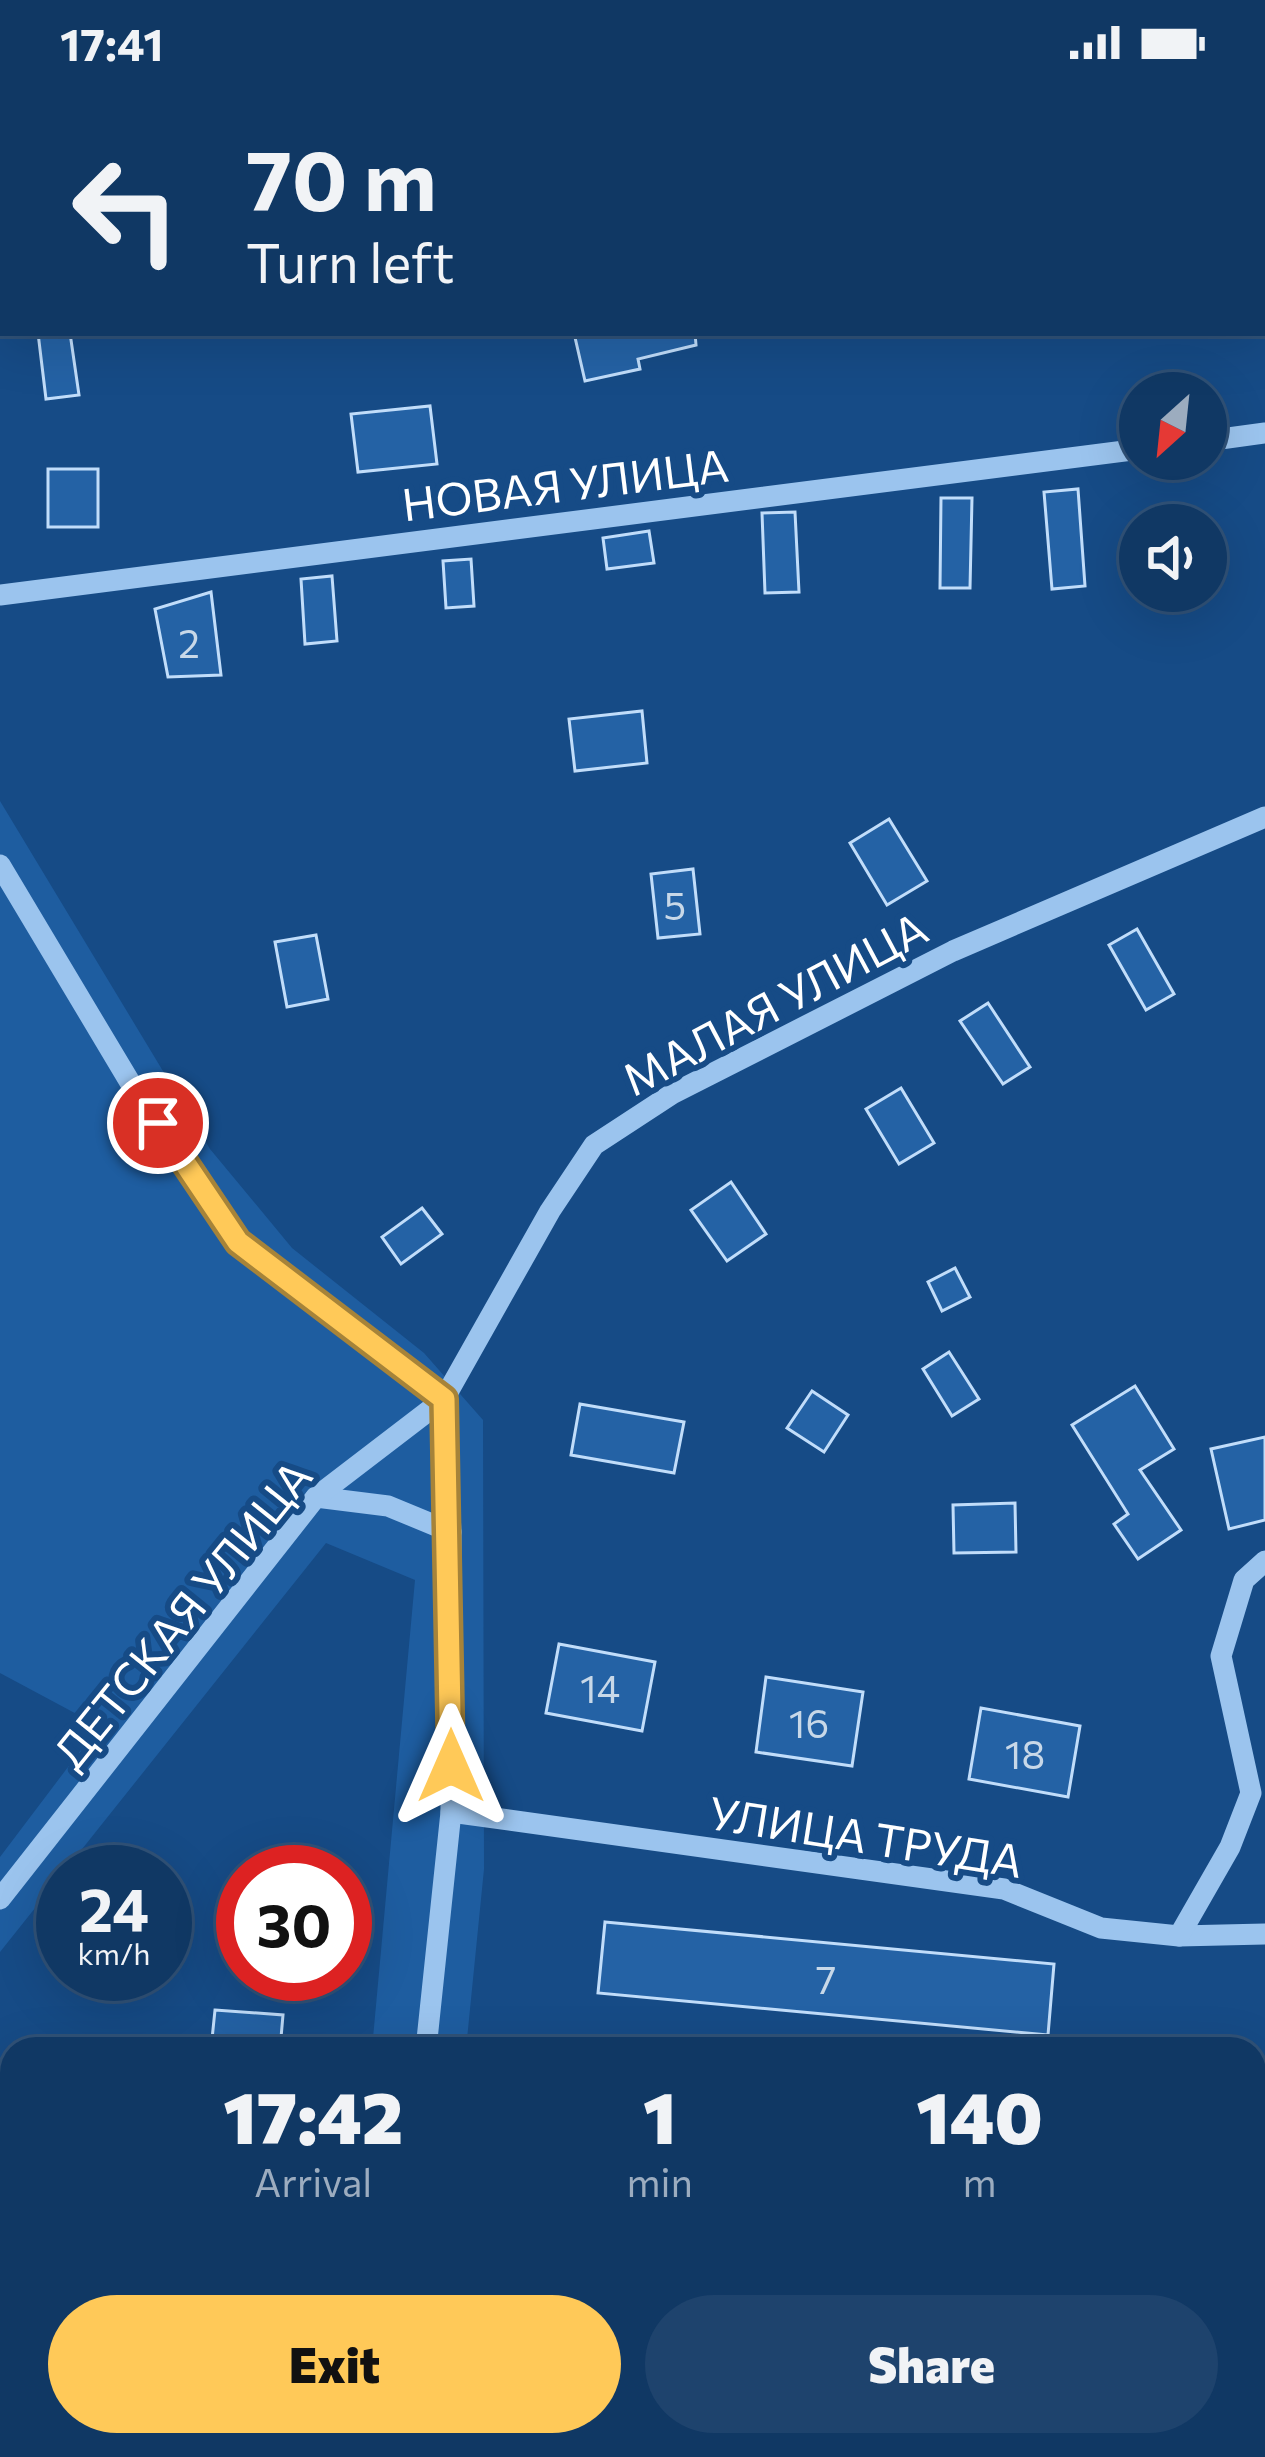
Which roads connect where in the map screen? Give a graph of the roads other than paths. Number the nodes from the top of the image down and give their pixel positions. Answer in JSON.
{"nodes":[{"id":1,"x":1265,"y":434,"type":"edge"},
{"id":2,"x":1227,"y":439,"type":"edge"},
{"id":3,"x":1119,"y":452,"type":"edge"},
{"id":4,"x":0,"y":595,"type":"edge"},
{"id":5,"x":1265,"y":817,"type":"edge"},
{"id":6,"x":0,"y":866,"type":"edge"},
{"id":7,"x":444,"y":1399,"type":"junction"},
{"id":8,"x":316,"y":1496,"type":"junction"},
{"id":9,"x":451,"y":1532,"type":"junction"},
{"id":10,"x":1265,"y":1561,"type":"edge"},
{"id":11,"x":451,"y":1813,"type":"junction"},
{"id":12,"x":0,"y":1899,"type":"edge"},
{"id":13,"x":1265,"y":1934,"type":"edge"},
{"id":14,"x":1179,"y":1936,"type":"junction"},
{"id":15,"x":427,"y":2037,"type":"edge"}],
"edges":[{"from":1,"to":2,"type":"street"},
{"from":3,"to":4,"type":"street","name":"НОВАЯ УЛИЦА"},
{"from":5,"to":7,"type":"street","name":"МАЛАЯ УЛИЦА"},
{"from":6,"to":7,"type":"street"},
{"from":7,"to":8,"type":"street","name":"ДЕТСКАЯ УЛИЦА"},
{"from":7,"to":9,"type":"street"},
{"from":8,"to":9,"type":"street"},
{"from":8,"to":12,"type":"street","name":"ДЕТСКАЯ УЛИЦА"},
{"from":9,"to":11,"type":"street"},
{"from":10,"to":14,"type":"street"},
{"from":11,"to":14,"type":"street","name":"УЛИЦА ТРУДА"},
{"from":11,"to":15,"type":"street"},
{"from":13,"to":14,"type":"street","name":"УЛИЦА ТРУДА"}]}
